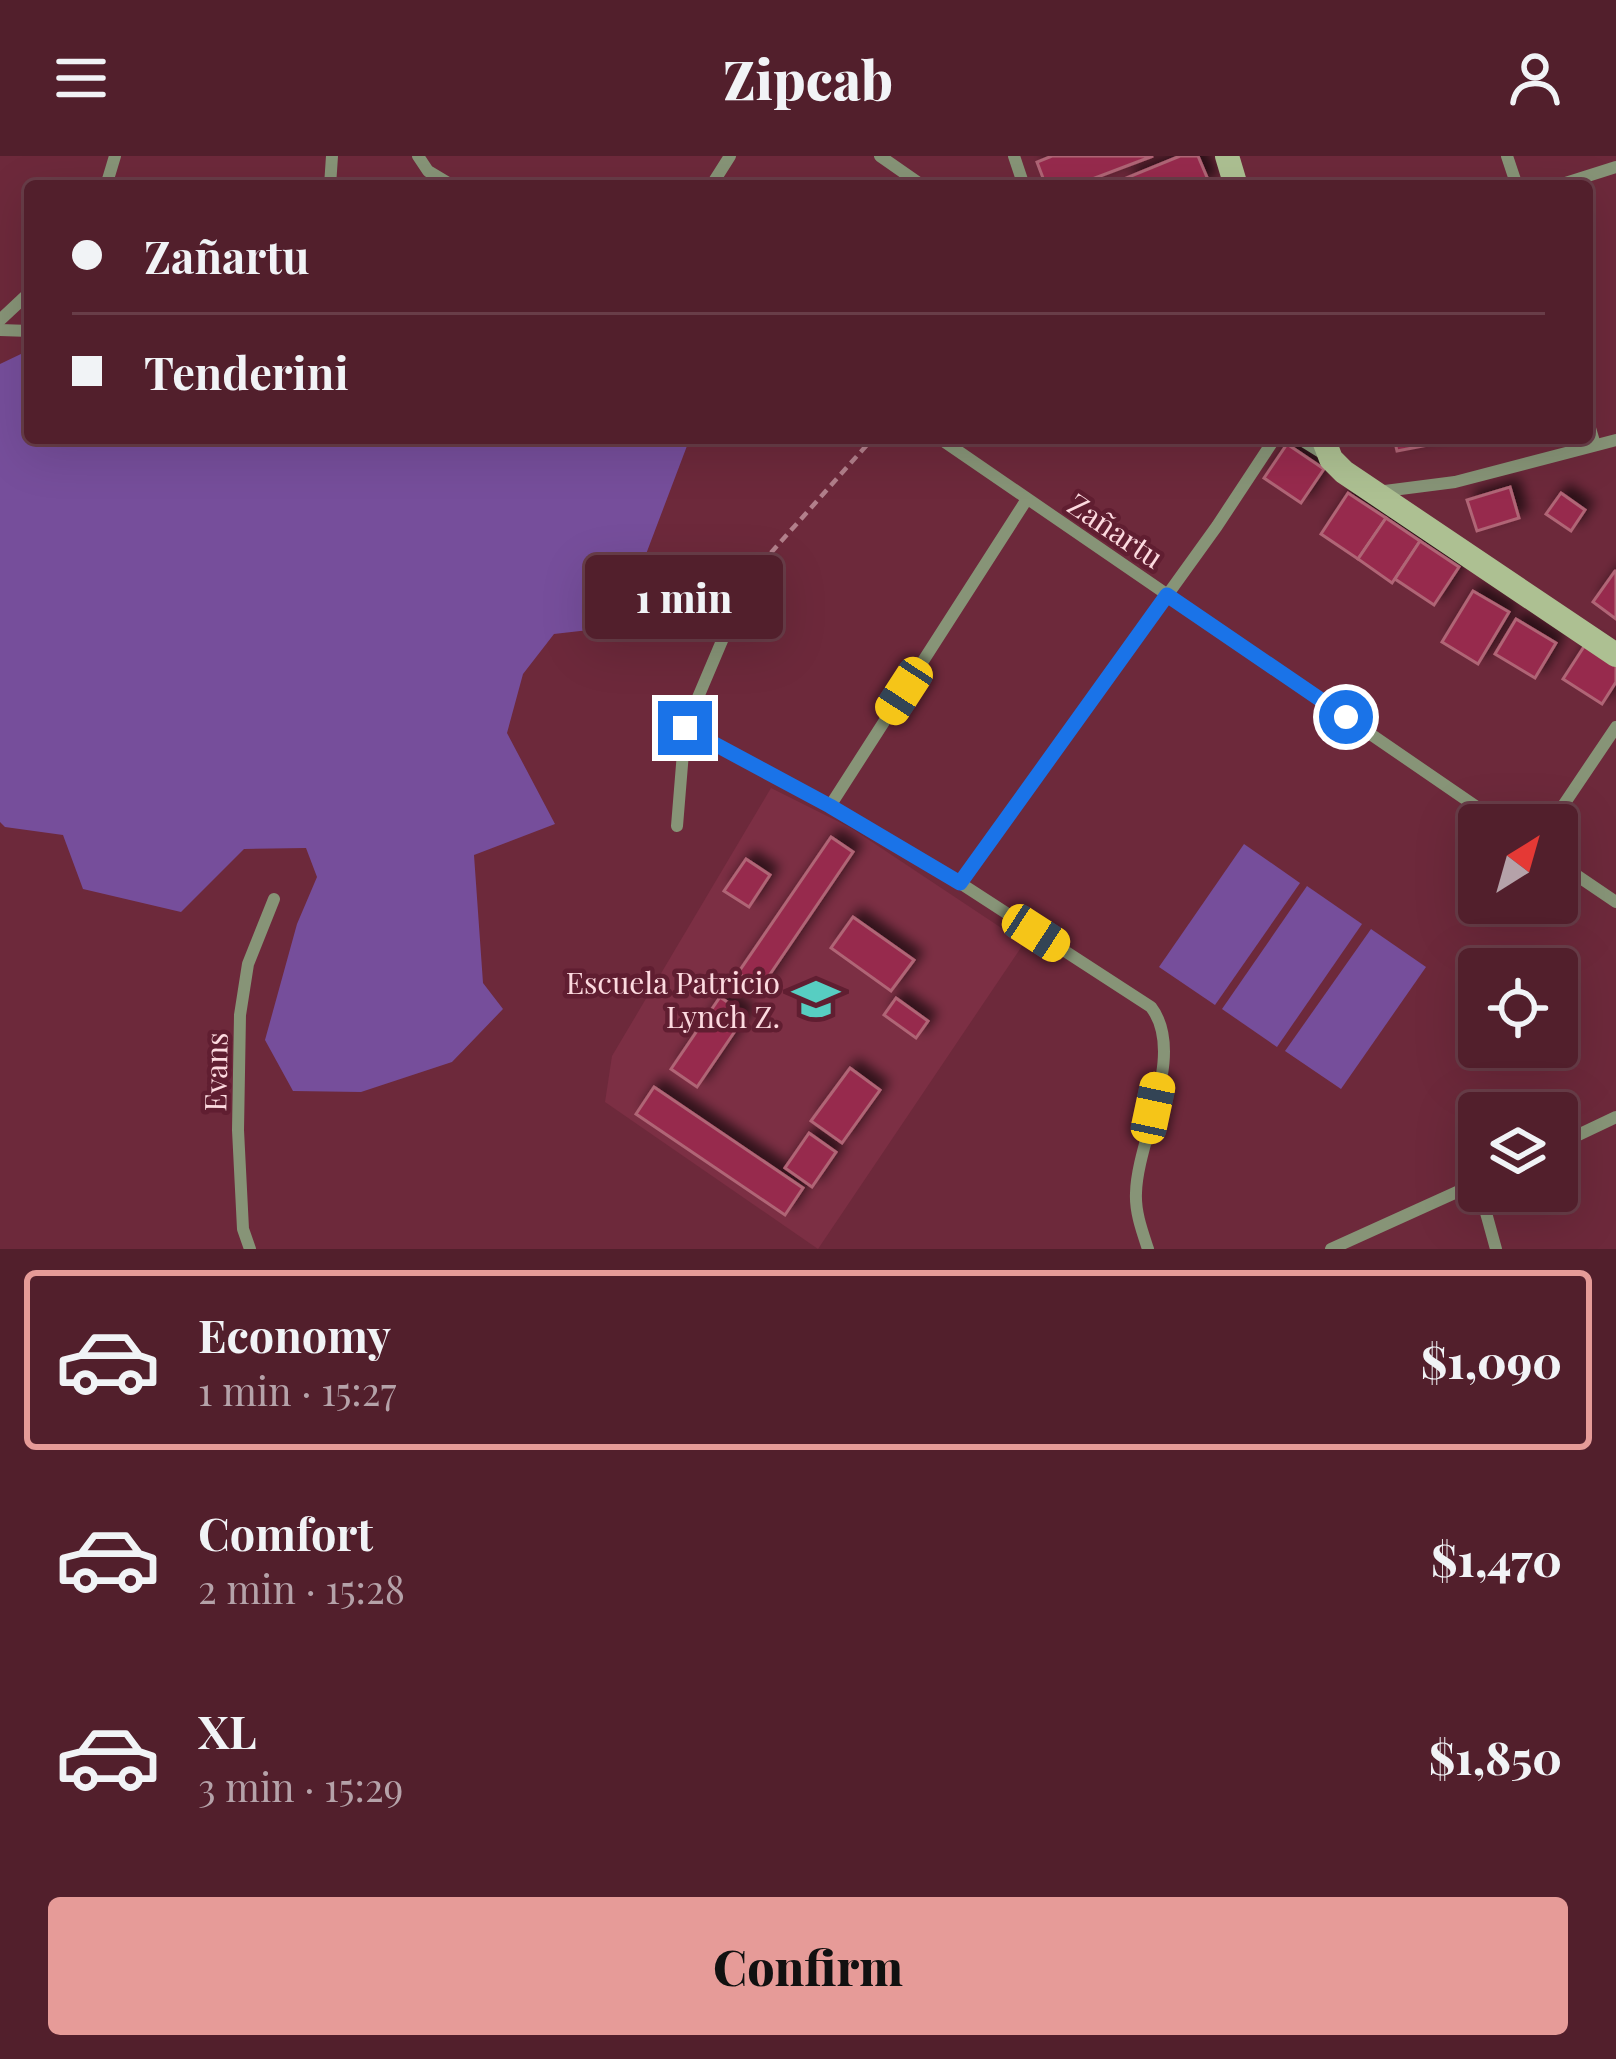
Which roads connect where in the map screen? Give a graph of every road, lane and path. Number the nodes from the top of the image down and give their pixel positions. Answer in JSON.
{"nodes":[{"id":1,"x":418,"y":156,"type":"edge"},
{"id":2,"x":880,"y":156,"type":"edge"},
{"id":3,"x":1616,"y":167,"type":"edge"},
{"id":4,"x":443,"y":180,"type":"edge"},
{"id":5,"x":914,"y":180,"type":"edge"},
{"id":6,"x":1575,"y":180,"type":"edge"},
{"id":7,"x":24,"y":298,"type":"edge"},
{"id":8,"x":0,"y":320,"type":"edge"},
{"id":9,"x":1593,"y":438,"type":"edge"},
{"id":10,"x":1616,"y":440,"type":"edge"},
{"id":11,"x":868,"y":444,"type":"edge"},
{"id":12,"x":948,"y":444,"type":"edge"},
{"id":13,"x":1271,"y":444,"type":"edge"},
{"id":14,"x":1595,"y":445,"type":"junction"},
{"id":15,"x":1327,"y":448,"type":"edge"},
{"id":16,"x":1376,"y":493,"type":"junction"},
{"id":17,"x":1027,"y":499,"type":"junction"},
{"id":18,"x":749,"y":577,"type":"joint"},
{"id":19,"x":1167,"y":595,"type":"junction"},
{"id":20,"x":1616,"y":655,"type":"edge"},
{"id":21,"x":1616,"y":727,"type":"edge"},
{"id":22,"x":685,"y":728,"type":"junction"},
{"id":23,"x":1472,"y":804,"type":"edge"},
{"id":24,"x":1564,"y":804,"type":"edge"},
{"id":25,"x":830,"y":806,"type":"junction"},
{"id":26,"x":677,"y":826,"type":"dead end"},
{"id":27,"x":1578,"y":876,"type":"edge"},
{"id":28,"x":960,"y":883,"type":"junction"},
{"id":29,"x":274,"y":899,"type":"dead end"},
{"id":30,"x":1616,"y":902,"type":"edge"},
{"id":31,"x":1616,"y":1117,"type":"edge"},
{"id":32,"x":1578,"y":1135,"type":"edge"},
{"id":33,"x":1458,"y":1195,"type":"edge"},
{"id":34,"x":1486,"y":1212,"type":"edge"},
{"id":35,"x":250,"y":1249,"type":"edge"},
{"id":36,"x":1148,"y":1249,"type":"edge"},
{"id":37,"x":1331,"y":1249,"type":"edge"},
{"id":38,"x":1496,"y":1249,"type":"edge"}],
"edges":[{"from":1,"to":4,"type":"street"},
{"from":2,"to":5,"type":"street"},
{"from":3,"to":6,"type":"street"},
{"from":7,"to":8,"type":"street"},
{"from":9,"to":14,"type":"street"},
{"from":10,"to":14,"type":"street"},
{"from":11,"to":18,"type":"path"},
{"from":12,"to":17,"type":"street","name":"Zañartu"},
{"from":13,"to":19,"type":"street"},
{"from":14,"to":16,"type":"street"},
{"from":15,"to":16,"type":"street"},
{"from":16,"to":20,"type":"street"},
{"from":17,"to":19,"type":"street","name":"Zañartu"},
{"from":17,"to":25,"type":"street"},
{"from":18,"to":22,"type":"street"},
{"from":19,"to":23,"type":"street","name":"Zañartu"},
{"from":19,"to":28,"type":"street"},
{"from":21,"to":24,"type":"street"},
{"from":22,"to":25,"type":"street"},
{"from":22,"to":26,"type":"street"},
{"from":25,"to":28,"type":"street"},
{"from":27,"to":30,"type":"street"},
{"from":28,"to":36,"type":"street"},
{"from":29,"to":35,"type":"street","name":"Evans"},
{"from":31,"to":32,"type":"street"},
{"from":33,"to":37,"type":"street"},
{"from":34,"to":38,"type":"street"}]}
